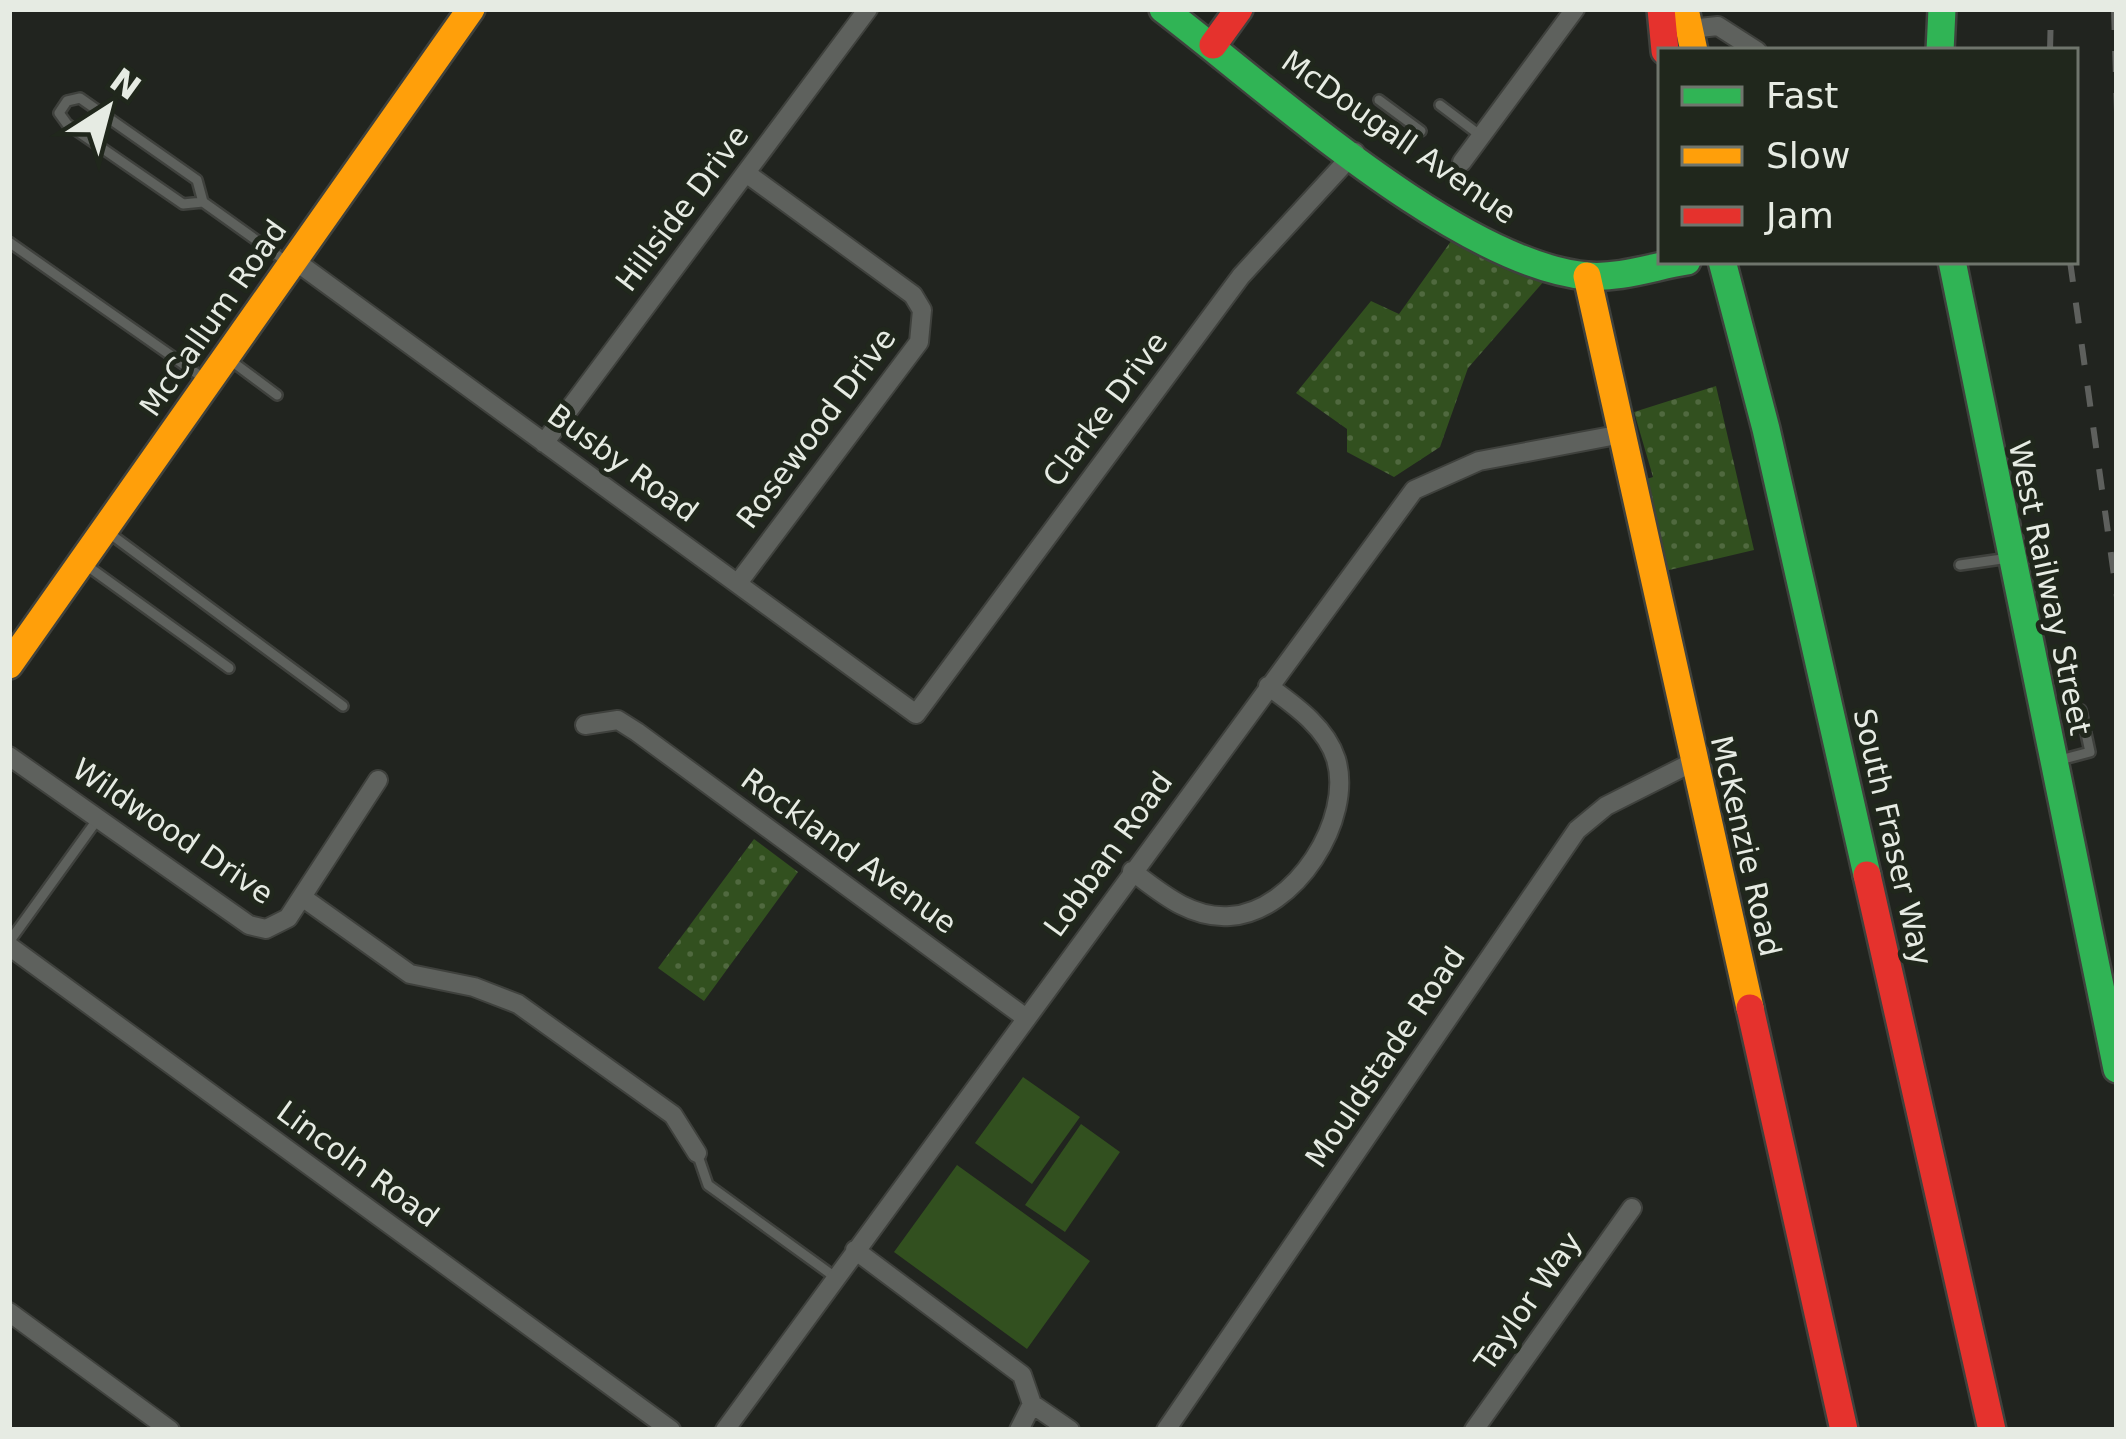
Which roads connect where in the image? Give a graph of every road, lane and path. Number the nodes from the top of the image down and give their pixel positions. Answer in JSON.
{"nodes":[{"id":1,"x":471,"y":9,"type":"edge"},
{"id":2,"x":868,"y":9,"type":"edge"},
{"id":3,"x":1163,"y":9,"type":"edge"},
{"id":4,"x":1239,"y":9,"type":"edge"},
{"id":5,"x":1661,"y":9,"type":"edge"},
{"id":6,"x":1942,"y":9,"type":"edge"},
{"id":7,"x":1564,"y":13,"type":"edge"},
{"id":8,"x":1690,"y":30,"type":"edge"},
{"id":9,"x":1213,"y":45,"type":"junction"},
{"id":10,"x":1665,"y":48,"type":"edge"},
{"id":11,"x":1752,"y":48,"type":"edge"},
{"id":12,"x":1940,"y":48,"type":"edge"},
{"id":13,"x":1379,"y":100,"type":"dead end"},
{"id":14,"x":1440,"y":106,"type":"dead end"},
{"id":15,"x":1421,"y":131,"type":"dead end"},
{"id":16,"x":1481,"y":136,"type":"junction"},
{"id":17,"x":1355,"y":152,"type":"junction"},
{"id":18,"x":1462,"y":162,"type":"dead end"},
{"id":19,"x":746,"y":173,"type":"junction"},
{"id":20,"x":203,"y":202,"type":"junction"},
{"id":21,"x":9,"y":242,"type":"edge"},
{"id":22,"x":293,"y":262,"type":"junction"},
{"id":23,"x":1667,"y":264,"type":"edge"},
{"id":24,"x":1723,"y":264,"type":"edge"},
{"id":25,"x":1953,"y":264,"type":"edge"},
{"id":26,"x":1587,"y":276,"type":"junction"},
{"id":27,"x":226,"y":357,"type":"junction"},
{"id":28,"x":208,"y":382,"type":"junction"},
{"id":29,"x":277,"y":395,"type":"dead end"},
{"id":30,"x":1622,"y":434,"type":"junction"},
{"id":31,"x":544,"y":443,"type":"junction"},
{"id":32,"x":104,"y":529,"type":"junction"},
{"id":33,"x":2009,"y":558,"type":"junction"},
{"id":34,"x":82,"y":562,"type":"junction"},
{"id":35,"x":1960,"y":565,"type":"dead end"},
{"id":36,"x":737,"y":583,"type":"junction"},
{"id":37,"x":9,"y":665,"type":"edge"},
{"id":38,"x":229,"y":668,"type":"dead end"},
{"id":39,"x":1268,"y":686,"type":"junction"},
{"id":40,"x":343,"y":706,"type":"dead end"},
{"id":41,"x":2081,"y":710,"type":"dead end"},
{"id":42,"x":916,"y":714,"type":"joint"},
{"id":43,"x":592,"y":724,"type":"dead end"},
{"id":44,"x":9,"y":756,"type":"edge"},
{"id":45,"x":1693,"y":762,"type":"junction"},
{"id":46,"x":2052,"y":762,"type":"junction"},
{"id":47,"x":379,"y":780,"type":"dead end"},
{"id":48,"x":98,"y":819,"type":"junction"},
{"id":49,"x":1132,"y":872,"type":"junction"},
{"id":50,"x":302,"y":897,"type":"junction"},
{"id":51,"x":9,"y":944,"type":"edge"},
{"id":52,"x":1026,"y":1018,"type":"junction"},
{"id":53,"x":2117,"y":1070,"type":"edge"},
{"id":54,"x":697,"y":1154,"type":"joint"},
{"id":55,"x":1632,"y":1208,"type":"dead end"},
{"id":56,"x":855,"y":1250,"type":"junction"},
{"id":57,"x":835,"y":1277,"type":"junction"},
{"id":58,"x":9,"y":1312,"type":"edge"},
{"id":59,"x":1032,"y":1404,"type":"junction"},
{"id":60,"x":145,"y":1412,"type":"junction"},
{"id":61,"x":132,"y":1430,"type":"edge"},
{"id":62,"x":170,"y":1430,"type":"edge"},
{"id":63,"x":671,"y":1430,"type":"edge"},
{"id":64,"x":725,"y":1430,"type":"edge"},
{"id":65,"x":1019,"y":1430,"type":"edge"},
{"id":66,"x":1070,"y":1430,"type":"edge"},
{"id":67,"x":1166,"y":1430,"type":"edge"},
{"id":68,"x":1474,"y":1430,"type":"edge"},
{"id":69,"x":1844,"y":1430,"type":"edge"},
{"id":70,"x":1992,"y":1430,"type":"edge"}],
"edges":[{"from":1,"to":22,"type":"street","name":"McCallum Road"},
{"from":2,"to":19,"type":"street","name":"Hillside Drive"},
{"from":3,"to":9,"type":"street","name":"McDougall Avenue"},
{"from":4,"to":9,"type":"street"},
{"from":5,"to":10,"type":"street"},
{"from":6,"to":12,"type":"street"},
{"from":7,"to":16,"type":"street"},
{"from":8,"to":11,"type":"street"},
{"from":9,"to":17,"type":"street","name":"McDougall Avenue"},
{"from":13,"to":15,"type":"lane"},
{"from":14,"to":16,"type":"lane"},
{"from":16,"to":18,"type":"street"},
{"from":17,"to":26,"type":"street","name":"McDougall Avenue"},
{"from":17,"to":42,"type":"street","name":"Clarke Drive"},
{"from":19,"to":31,"type":"street","name":"Hillside Drive"},
{"from":19,"to":36,"type":"street","name":"Rosewood Drive"},
{"from":20,"to":20,"type":"lane"},
{"from":20,"to":22,"type":"lane"},
{"from":21,"to":28,"type":"lane"},
{"from":22,"to":27,"type":"street","name":"McCallum Road"},
{"from":22,"to":31,"type":"street","name":"Busby Road"},
{"from":23,"to":26,"type":"street","name":"McDougall Avenue"},
{"from":24,"to":70,"type":"street","name":"South Fraser Way"},
{"from":25,"to":33,"type":"street","name":"West Railway Street"},
{"from":26,"to":30,"type":"street","name":"McKenzie Road"},
{"from":27,"to":28,"type":"street","name":"McCallum Road"},
{"from":27,"to":29,"type":"lane"},
{"from":28,"to":32,"type":"street","name":"McCallum Road"},
{"from":30,"to":39,"type":"street","name":"Lobban Road"},
{"from":30,"to":45,"type":"street","name":"McKenzie Road"},
{"from":31,"to":36,"type":"street","name":"Busby Road"},
{"from":32,"to":34,"type":"street","name":"McCallum Road"},
{"from":32,"to":40,"type":"lane"},
{"from":33,"to":35,"type":"lane"},
{"from":33,"to":46,"type":"street","name":"West Railway Street"},
{"from":34,"to":37,"type":"street","name":"McCallum Road"},
{"from":34,"to":38,"type":"lane"},
{"from":36,"to":42,"type":"street","name":"Busby Road"},
{"from":39,"to":49,"type":"street","name":"Lobban Road"},
{"from":39,"to":49,"type":"street"},
{"from":41,"to":46,"type":"lane"},
{"from":43,"to":52,"type":"street","name":"Rockland Avenue"},
{"from":44,"to":48,"type":"street","name":"Wildwood Drive"},
{"from":45,"to":67,"type":"street","name":"Mouldstade Road"},
{"from":45,"to":69,"type":"street","name":"McKenzie Road"},
{"from":46,"to":53,"type":"street","name":"West Railway Street"},
{"from":47,"to":50,"type":"street","name":"Wildwood Drive"},
{"from":48,"to":50,"type":"street","name":"Wildwood Drive"},
{"from":48,"to":51,"type":"lane"},
{"from":49,"to":52,"type":"street","name":"Lobban Road"},
{"from":50,"to":54,"type":"street"},
{"from":51,"to":63,"type":"street","name":"Lincoln Road"},
{"from":52,"to":56,"type":"street","name":"Lobban Road"},
{"from":54,"to":57,"type":"lane"},
{"from":55,"to":68,"type":"street","name":"Taylor Way"},
{"from":56,"to":57,"type":"street","name":"Lobban Road"},
{"from":56,"to":59,"type":"street"},
{"from":57,"to":64,"type":"street","name":"Lobban Road"},
{"from":58,"to":60,"type":"street"},
{"from":59,"to":65,"type":"street"},
{"from":59,"to":66,"type":"street"},
{"from":60,"to":61,"type":"street"},
{"from":60,"to":62,"type":"street"}]}
